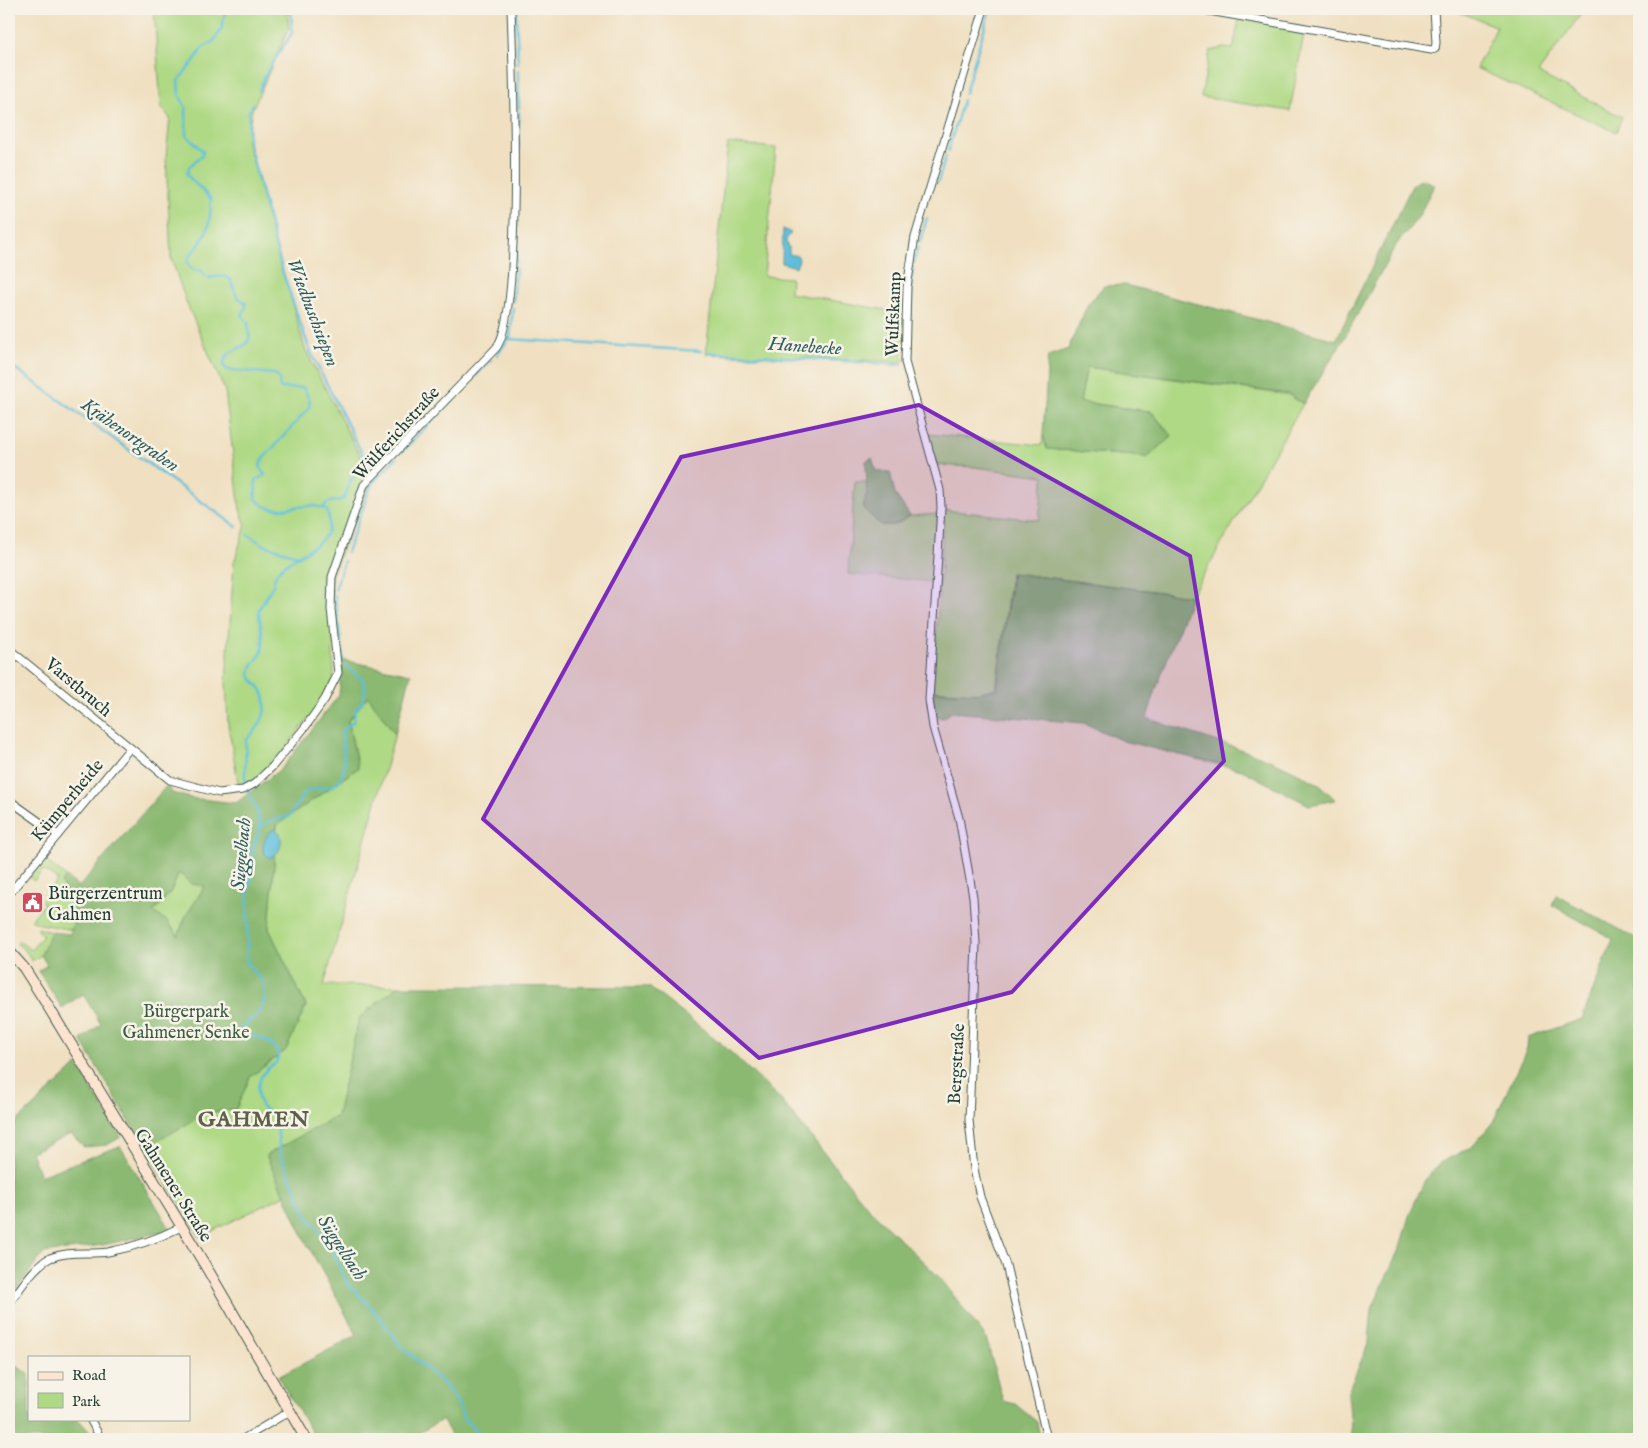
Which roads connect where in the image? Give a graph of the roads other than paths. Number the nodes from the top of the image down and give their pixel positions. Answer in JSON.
{"nodes":[{"id":1,"x":511,"y":9,"type":"edge"},
{"id":2,"x":984,"y":9,"type":"edge"},
{"id":3,"x":1198,"y":9,"type":"edge"},
{"id":4,"x":1434,"y":9,"type":"edge"},
{"id":5,"x":9,"y":649,"type":"edge"},
{"id":6,"x":930,"y":686,"type":"joint"},
{"id":7,"x":130,"y":748,"type":"junction"},
{"id":8,"x":9,"y":800,"type":"edge"},
{"id":9,"x":58,"y":835,"type":"junction"},
{"id":10,"x":9,"y":894,"type":"edge"},
{"id":11,"x":9,"y":951,"type":"edge"},
{"id":12,"x":181,"y":1227,"type":"junction"},
{"id":13,"x":9,"y":1304,"type":"edge"},
{"id":14,"x":290,"y":1411,"type":"junction"},
{"id":15,"x":91,"y":1420,"type":"edge"},
{"id":16,"x":101,"y":1439,"type":"edge"},
{"id":17,"x":243,"y":1439,"type":"edge"},
{"id":18,"x":306,"y":1439,"type":"edge"},
{"id":19,"x":1047,"y":1439,"type":"edge"}],
"edges":[{"from":1,"to":7,"type":"street","name":"Wülferichstraße"},
{"from":2,"to":6,"type":"street","name":"Wulfskamp"},
{"from":3,"to":4,"type":"street"},
{"from":5,"to":7,"type":"street","name":"Varstbruch"},
{"from":6,"to":19,"type":"street","name":"Bergstraße"},
{"from":7,"to":9,"type":"street","name":"Kümperheide"},
{"from":8,"to":9,"type":"street"},
{"from":9,"to":10,"type":"street","name":"Kümperheide"},
{"from":11,"to":12,"type":"main road","name":"Gahmener Straße"},
{"from":12,"to":13,"type":"street"},
{"from":12,"to":14,"type":"main road","name":"Gahmener Straße"},
{"from":14,"to":17,"type":"street"},
{"from":14,"to":18,"type":"main road","name":"Gahmener Straße"},
{"from":15,"to":16,"type":"street"}]}
